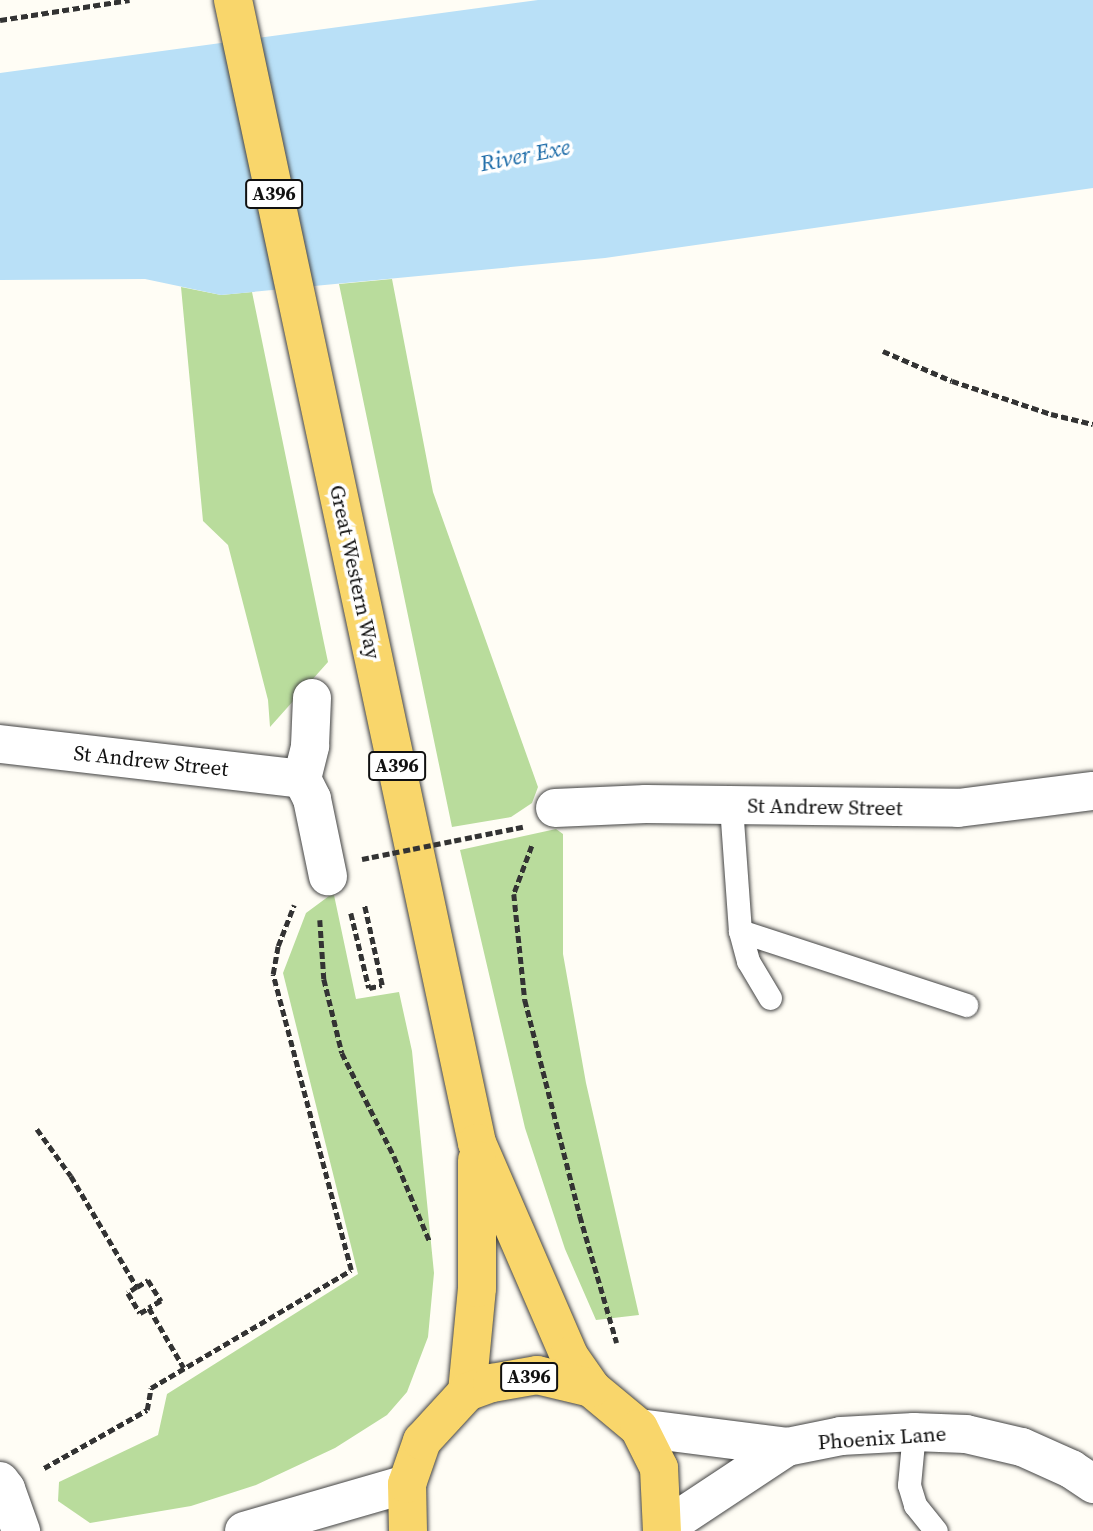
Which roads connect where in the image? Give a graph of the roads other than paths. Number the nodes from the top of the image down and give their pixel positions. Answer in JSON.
{"nodes":[{"id":1,"x":233,"y":0,"type":"edge"},
{"id":2,"x":312,"y":698,"type":"dead end"},
{"id":3,"x":0,"y":744,"type":"edge"},
{"id":4,"x":302,"y":779,"type":"junction"},
{"id":5,"x":1093,"y":791,"type":"edge"},
{"id":6,"x":731,"y":806,"type":"junction"},
{"id":7,"x":541,"y":817,"type":"road end"},
{"id":8,"x":337,"y":886,"type":"road end"},
{"id":9,"x":740,"y":931,"type":"junction"},
{"id":10,"x":771,"y":998,"type":"dead end"},
{"id":11,"x":966,"y":1005,"type":"dead end"},
{"id":12,"x":477,"y":1143,"type":"junction"},
{"id":13,"x":591,"y":1388,"type":"junction"},
{"id":14,"x":467,"y":1392,"type":"junction"},
{"id":15,"x":639,"y":1428,"type":"junction"},
{"id":16,"x":914,"y":1432,"type":"junction"},
{"id":17,"x":787,"y":1447,"type":"junction"},
{"id":18,"x":407,"y":1484,"type":"junction"},
{"id":19,"x":1093,"y":1484,"type":"edge"},
{"id":20,"x":3,"y":1485,"type":"edge"},
{"id":21,"x":663,"y":1530,"type":"edge"},
{"id":22,"x":21,"y":1531,"type":"edge"},
{"id":23,"x":244,"y":1531,"type":"edge"},
{"id":24,"x":408,"y":1531,"type":"edge"},
{"id":25,"x":936,"y":1531,"type":"edge"}],
"edges":[{"from":1,"to":12,"type":"main road","name":"Great Western Way","number":"A396"},
{"from":2,"to":4,"type":"street"},
{"from":3,"to":4,"type":"street","name":"St Andrew Street"},
{"from":4,"to":8,"type":"street"},
{"from":5,"to":6,"type":"street","name":"St Andrew Street"},
{"from":6,"to":7,"type":"street","name":"St Andrew Street"},
{"from":6,"to":9,"type":"lane"},
{"from":9,"to":10,"type":"lane"},
{"from":9,"to":11,"type":"lane"},
{"from":12,"to":13,"type":"main road","number":"A396"},
{"from":12,"to":14,"type":"main road","number":"A396"},
{"from":13,"to":14,"type":"main road","number":"A396"},
{"from":13,"to":15,"type":"main road","number":"A396"},
{"from":14,"to":18,"type":"main road","number":"A396"},
{"from":15,"to":17,"type":"street","name":"Phoenix Lane"},
{"from":15,"to":21,"type":"main road","number":"A396"},
{"from":16,"to":17,"type":"street","name":"Phoenix Lane"},
{"from":16,"to":19,"type":"street","name":"Phoenix Lane"},
{"from":16,"to":25,"type":"lane"},
{"from":17,"to":21,"type":"street","name":"Phoenix Lane"},
{"from":18,"to":23,"type":"street"},
{"from":18,"to":24,"type":"main road","number":"A396"},
{"from":20,"to":22,"type":"street"}]}
